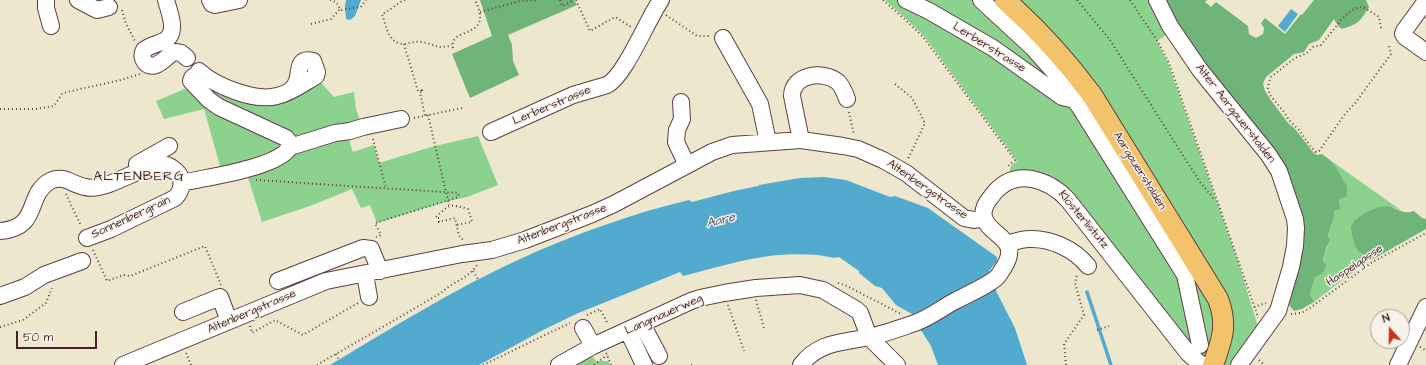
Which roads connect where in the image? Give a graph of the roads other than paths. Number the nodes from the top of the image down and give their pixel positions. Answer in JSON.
{"nodes":[{"id":1,"x":46,"y":0,"type":"edge"},
{"id":2,"x":78,"y":0,"type":"edge"},
{"id":3,"x":166,"y":0,"type":"edge"},
{"id":4,"x":210,"y":0,"type":"edge"},
{"id":5,"x":239,"y":0,"type":"edge"},
{"id":6,"x":906,"y":0,"type":"edge"},
{"id":7,"x":981,"y":0,"type":"edge"},
{"id":8,"x":1005,"y":0,"type":"edge"},
{"id":9,"x":1157,"y":0,"type":"edge"},
{"id":10,"x":1426,"y":2,"type":"edge"},
{"id":11,"x":115,"y":6,"type":"road end"},
{"id":12,"x":663,"y":7,"type":"edge"},
{"id":13,"x":50,"y":26,"type":"dead end"},
{"id":14,"x":723,"y":38,"type":"road end"},
{"id":15,"x":1426,"y":52,"type":"edge"},
{"id":16,"x":187,"y":58,"type":"dead end"},
{"id":17,"x":290,"y":91,"type":"dead end"},
{"id":18,"x":1083,"y":98,"type":"junction"},
{"id":19,"x":847,"y":99,"type":"road end"},
{"id":20,"x":681,"y":102,"type":"dead end"},
{"id":21,"x":401,"y":119,"type":"road end"},
{"id":22,"x":491,"y":132,"type":"dead end"},
{"id":23,"x":800,"y":140,"type":"junction"},
{"id":24,"x":768,"y":142,"type":"junction"},
{"id":25,"x":168,"y":146,"type":"dead end"},
{"id":26,"x":290,"y":146,"type":"junction"},
{"id":27,"x":687,"y":165,"type":"junction"},
{"id":28,"x":182,"y":184,"type":"junction"},
{"id":29,"x":89,"y":188,"type":"junction"},
{"id":30,"x":984,"y":218,"type":"junction"},
{"id":31,"x":0,"y":231,"type":"edge"},
{"id":32,"x":87,"y":238,"type":"road end"},
{"id":33,"x":1007,"y":244,"type":"junction"},
{"id":34,"x":82,"y":261,"type":"dead end"},
{"id":35,"x":1082,"y":269,"type":"road end"},
{"id":36,"x":372,"y":272,"type":"junction"},
{"id":37,"x":278,"y":281,"type":"dead end"},
{"id":38,"x":0,"y":296,"type":"edge"},
{"id":39,"x":369,"y":297,"type":"road end"},
{"id":40,"x":1426,"y":307,"type":"edge"},
{"id":41,"x":183,"y":312,"type":"dead end"},
{"id":42,"x":229,"y":321,"type":"junction"},
{"id":43,"x":581,"y":322,"type":"road end"},
{"id":44,"x":628,"y":330,"type":"junction"},
{"id":45,"x":869,"y":337,"type":"junction"},
{"id":46,"x":1200,"y":345,"type":"dead end"},
{"id":47,"x":593,"y":346,"type":"junction"},
{"id":48,"x":659,"y":356,"type":"dead end"},
{"id":49,"x":153,"y":359,"type":"edge"},
{"id":50,"x":123,"y":365,"type":"edge"},
{"id":51,"x":559,"y":365,"type":"edge"},
{"id":52,"x":644,"y":365,"type":"edge"},
{"id":53,"x":801,"y":365,"type":"edge"},
{"id":54,"x":897,"y":365,"type":"edge"},
{"id":55,"x":1203,"y":365,"type":"edge"},
{"id":56,"x":1213,"y":365,"type":"edge"},
{"id":57,"x":1239,"y":365,"type":"edge"},
{"id":58,"x":1398,"y":365,"type":"edge"}],
"edges":[{"from":1,"to":13,"type":"street"},
{"from":2,"to":11,"type":"street"},
{"from":3,"to":16,"type":"street"},
{"from":4,"to":5,"type":"street"},
{"from":6,"to":18,"type":"street","name":"Lerberstrasse"},
{"from":7,"to":18,"type":"street","name":"Aargauerstalden"},
{"from":8,"to":18,"type":"main road","name":"Aargauerstalden"},
{"from":9,"to":57,"type":"street","name":"Alter Aargauerstalden"},
{"from":10,"to":15,"type":"street"},
{"from":12,"to":22,"type":"street","name":"Lerberstrasse"},
{"from":14,"to":24,"type":"street"},
{"from":17,"to":26,"type":"street"},
{"from":18,"to":46,"type":"street","name":"Aargauerstalden"},
{"from":18,"to":56,"type":"main road","name":"Aargauerstalden"},
{"from":19,"to":23,"type":"street"},
{"from":20,"to":27,"type":"street"},
{"from":21,"to":26,"type":"street"},
{"from":23,"to":24,"type":"street","name":"Altenbergstrasse"},
{"from":23,"to":30,"type":"street","name":"Altenbergstrasse"},
{"from":24,"to":27,"type":"street","name":"Altenbergstrasse"},
{"from":25,"to":29,"type":"street"},
{"from":26,"to":28,"type":"street"},
{"from":27,"to":36,"type":"street","name":"Altenbergstrasse"},
{"from":28,"to":29,"type":"street"},
{"from":28,"to":32,"type":"street","name":"Sonnenbergrain"},
{"from":29,"to":31,"type":"street"},
{"from":30,"to":33,"type":"street"},
{"from":30,"to":55,"type":"street","name":"Klösterlistutz"},
{"from":33,"to":35,"type":"street"},
{"from":33,"to":45,"type":"street"},
{"from":34,"to":38,"type":"street"},
{"from":36,"to":37,"type":"street"},
{"from":36,"to":39,"type":"street"},
{"from":36,"to":42,"type":"street","name":"Altenbergstrasse"},
{"from":40,"to":58,"type":"street"},
{"from":41,"to":42,"type":"street"},
{"from":42,"to":49,"type":"street","name":"Altenbergstrasse"},
{"from":43,"to":47,"type":"street"},
{"from":44,"to":45,"type":"street","name":"Langmauerweg"},
{"from":44,"to":47,"type":"street","name":"Langmauerweg"},
{"from":44,"to":48,"type":"street"},
{"from":44,"to":52,"type":"street"},
{"from":45,"to":53,"type":"street"},
{"from":45,"to":54,"type":"street"},
{"from":47,"to":51,"type":"street","name":"Langmauerweg"},
{"from":49,"to":50,"type":"street","name":"Altenbergstrasse"}]}
